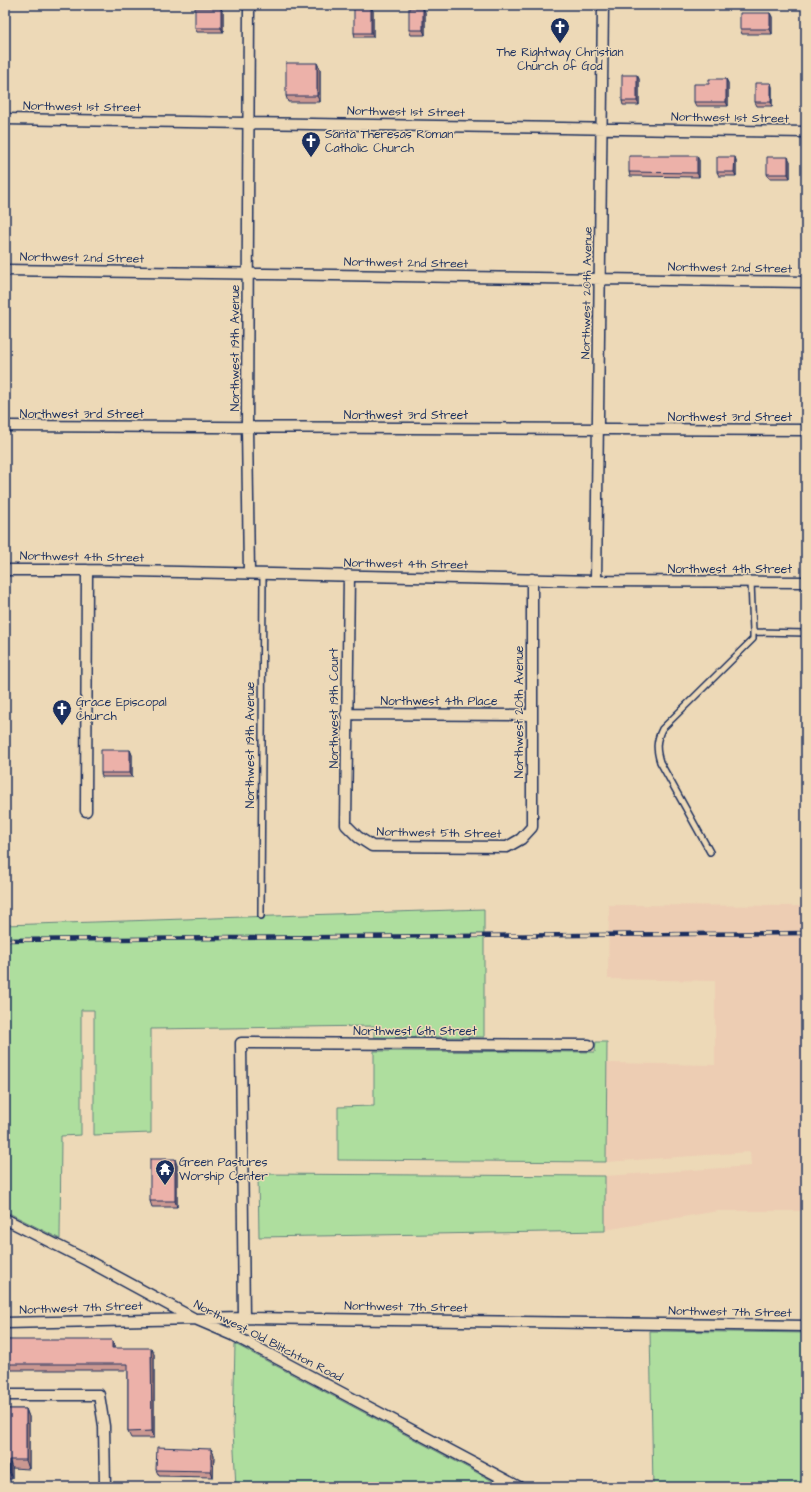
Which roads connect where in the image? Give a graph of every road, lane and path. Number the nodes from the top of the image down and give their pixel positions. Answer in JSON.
{"nodes":[{"id":1,"x":249,"y":5,"type":"edge"},
{"id":2,"x":603,"y":5,"type":"edge"},
{"id":3,"x":5,"y":119,"type":"edge"},
{"id":4,"x":249,"y":123,"type":"junction"},
{"id":5,"x":602,"y":129,"type":"junction"},
{"id":6,"x":806,"y":132,"type":"edge"},
{"id":7,"x":5,"y":270,"type":"edge"},
{"id":8,"x":248,"y":274,"type":"junction"},
{"id":9,"x":600,"y":279,"type":"junction"},
{"id":10,"x":806,"y":282,"type":"edge"},
{"id":11,"x":5,"y":426,"type":"edge"},
{"id":12,"x":248,"y":427,"type":"junction"},
{"id":13,"x":598,"y":429,"type":"junction"},
{"id":14,"x":806,"y":430,"type":"edge"},
{"id":15,"x":5,"y":570,"type":"edge"},
{"id":16,"x":87,"y":570,"type":"junction"},
{"id":17,"x":249,"y":573,"type":"junction"},
{"id":18,"x":263,"y":574,"type":"junction"},
{"id":19,"x":349,"y":575,"type":"junction"},
{"id":20,"x":532,"y":579,"type":"junction"},
{"id":21,"x":596,"y":581,"type":"junction"},
{"id":22,"x":751,"y":582,"type":"junction"},
{"id":23,"x":806,"y":582,"type":"edge"},
{"id":24,"x":753,"y":632,"type":"junction"},
{"id":25,"x":806,"y":633,"type":"edge"},
{"id":26,"x":346,"y":714,"type":"junction"},
{"id":27,"x":532,"y":715,"type":"junction"},
{"id":28,"x":86,"y":811,"type":"dead end"},
{"id":29,"x":358,"y":837,"type":"joint"},
{"id":30,"x":521,"y":840,"type":"joint"},
{"id":31,"x":710,"y":852,"type":"dead end"},
{"id":32,"x":262,"y":916,"type":"dead end"},
{"id":33,"x":590,"y":1045,"type":"dead end"},
{"id":34,"x":5,"y":1219,"type":"edge"},
{"id":35,"x":193,"y":1318,"type":"junction"},
{"id":36,"x":244,"y":1318,"type":"junction"},
{"id":37,"x":5,"y":1323,"type":"edge"},
{"id":38,"x":806,"y":1326,"type":"edge"},
{"id":39,"x":233,"y":1335,"type":"junction"},
{"id":40,"x":5,"y":1395,"type":"edge"},
{"id":41,"x":105,"y":1487,"type":"edge"},
{"id":42,"x":519,"y":1487,"type":"edge"}],
"edges":[{"from":1,"to":4,"type":"street","name":"Northwest 19th Avenue"},
{"from":2,"to":5,"type":"street","name":"Northwest 20th Avenue"},
{"from":3,"to":4,"type":"street","name":"Northwest 1st Street"},
{"from":4,"to":5,"type":"street","name":"Northwest 1st Street"},
{"from":4,"to":8,"type":"street","name":"Northwest 19th Avenue"},
{"from":5,"to":6,"type":"street","name":"Northwest 1st Street"},
{"from":5,"to":9,"type":"street","name":"Northwest 20th Avenue"},
{"from":7,"to":8,"type":"street","name":"Northwest 2nd Street"},
{"from":8,"to":9,"type":"street","name":"Northwest 2nd Street"},
{"from":8,"to":12,"type":"street","name":"Northwest 19th Avenue"},
{"from":9,"to":10,"type":"street","name":"Northwest 2nd Street"},
{"from":9,"to":13,"type":"street","name":"Northwest 20th Avenue"},
{"from":11,"to":12,"type":"street","name":"Northwest 3rd Street"},
{"from":12,"to":13,"type":"street","name":"Northwest 3rd Street"},
{"from":12,"to":17,"type":"street","name":"Northwest 19th Avenue"},
{"from":13,"to":14,"type":"street","name":"Northwest 3rd Street"},
{"from":13,"to":21,"type":"street","name":"Northwest 20th Avenue"},
{"from":15,"to":16,"type":"street","name":"Northwest 4th Street"},
{"from":16,"to":17,"type":"street","name":"Northwest 4th Street"},
{"from":16,"to":28,"type":"street"},
{"from":17,"to":18,"type":"street","name":"Northwest 4th Street"},
{"from":18,"to":19,"type":"street","name":"Northwest 4th Street"},
{"from":18,"to":32,"type":"lane","name":"Northwest 19th Avenue"},
{"from":19,"to":20,"type":"street","name":"Northwest 4th Street"},
{"from":19,"to":26,"type":"street","name":"Northwest 19th Court"},
{"from":20,"to":21,"type":"street","name":"Northwest 4th Street"},
{"from":20,"to":27,"type":"street","name":"Northwest 20th Avenue"},
{"from":21,"to":22,"type":"street","name":"Northwest 4th Street"},
{"from":22,"to":23,"type":"street","name":"Northwest 4th Street"},
{"from":22,"to":24,"type":"lane"},
{"from":24,"to":25,"type":"lane"},
{"from":24,"to":31,"type":"lane"},
{"from":26,"to":27,"type":"street","name":"Northwest 4th Place"},
{"from":26,"to":29,"type":"street","name":"Northwest 19th Court"},
{"from":27,"to":30,"type":"street","name":"Northwest 20th Avenue"},
{"from":29,"to":30,"type":"street","name":"Northwest 5th Street"},
{"from":33,"to":36,"type":"street","name":"Northwest 6th Street"},
{"from":34,"to":35,"type":"street","name":"Northwest Old Blitchton Road"},
{"from":35,"to":36,"type":"street","name":"Northwest 7th Street"},
{"from":35,"to":37,"type":"street","name":"Northwest 7th Street"},
{"from":35,"to":39,"type":"street","name":"Northwest Old Blitchton Road"},
{"from":36,"to":38,"type":"street","name":"Northwest 7th Street"},
{"from":36,"to":39,"type":"street"},
{"from":39,"to":42,"type":"street","name":"Northwest Old Blitchton Road"},
{"from":40,"to":41,"type":"street"}]}
